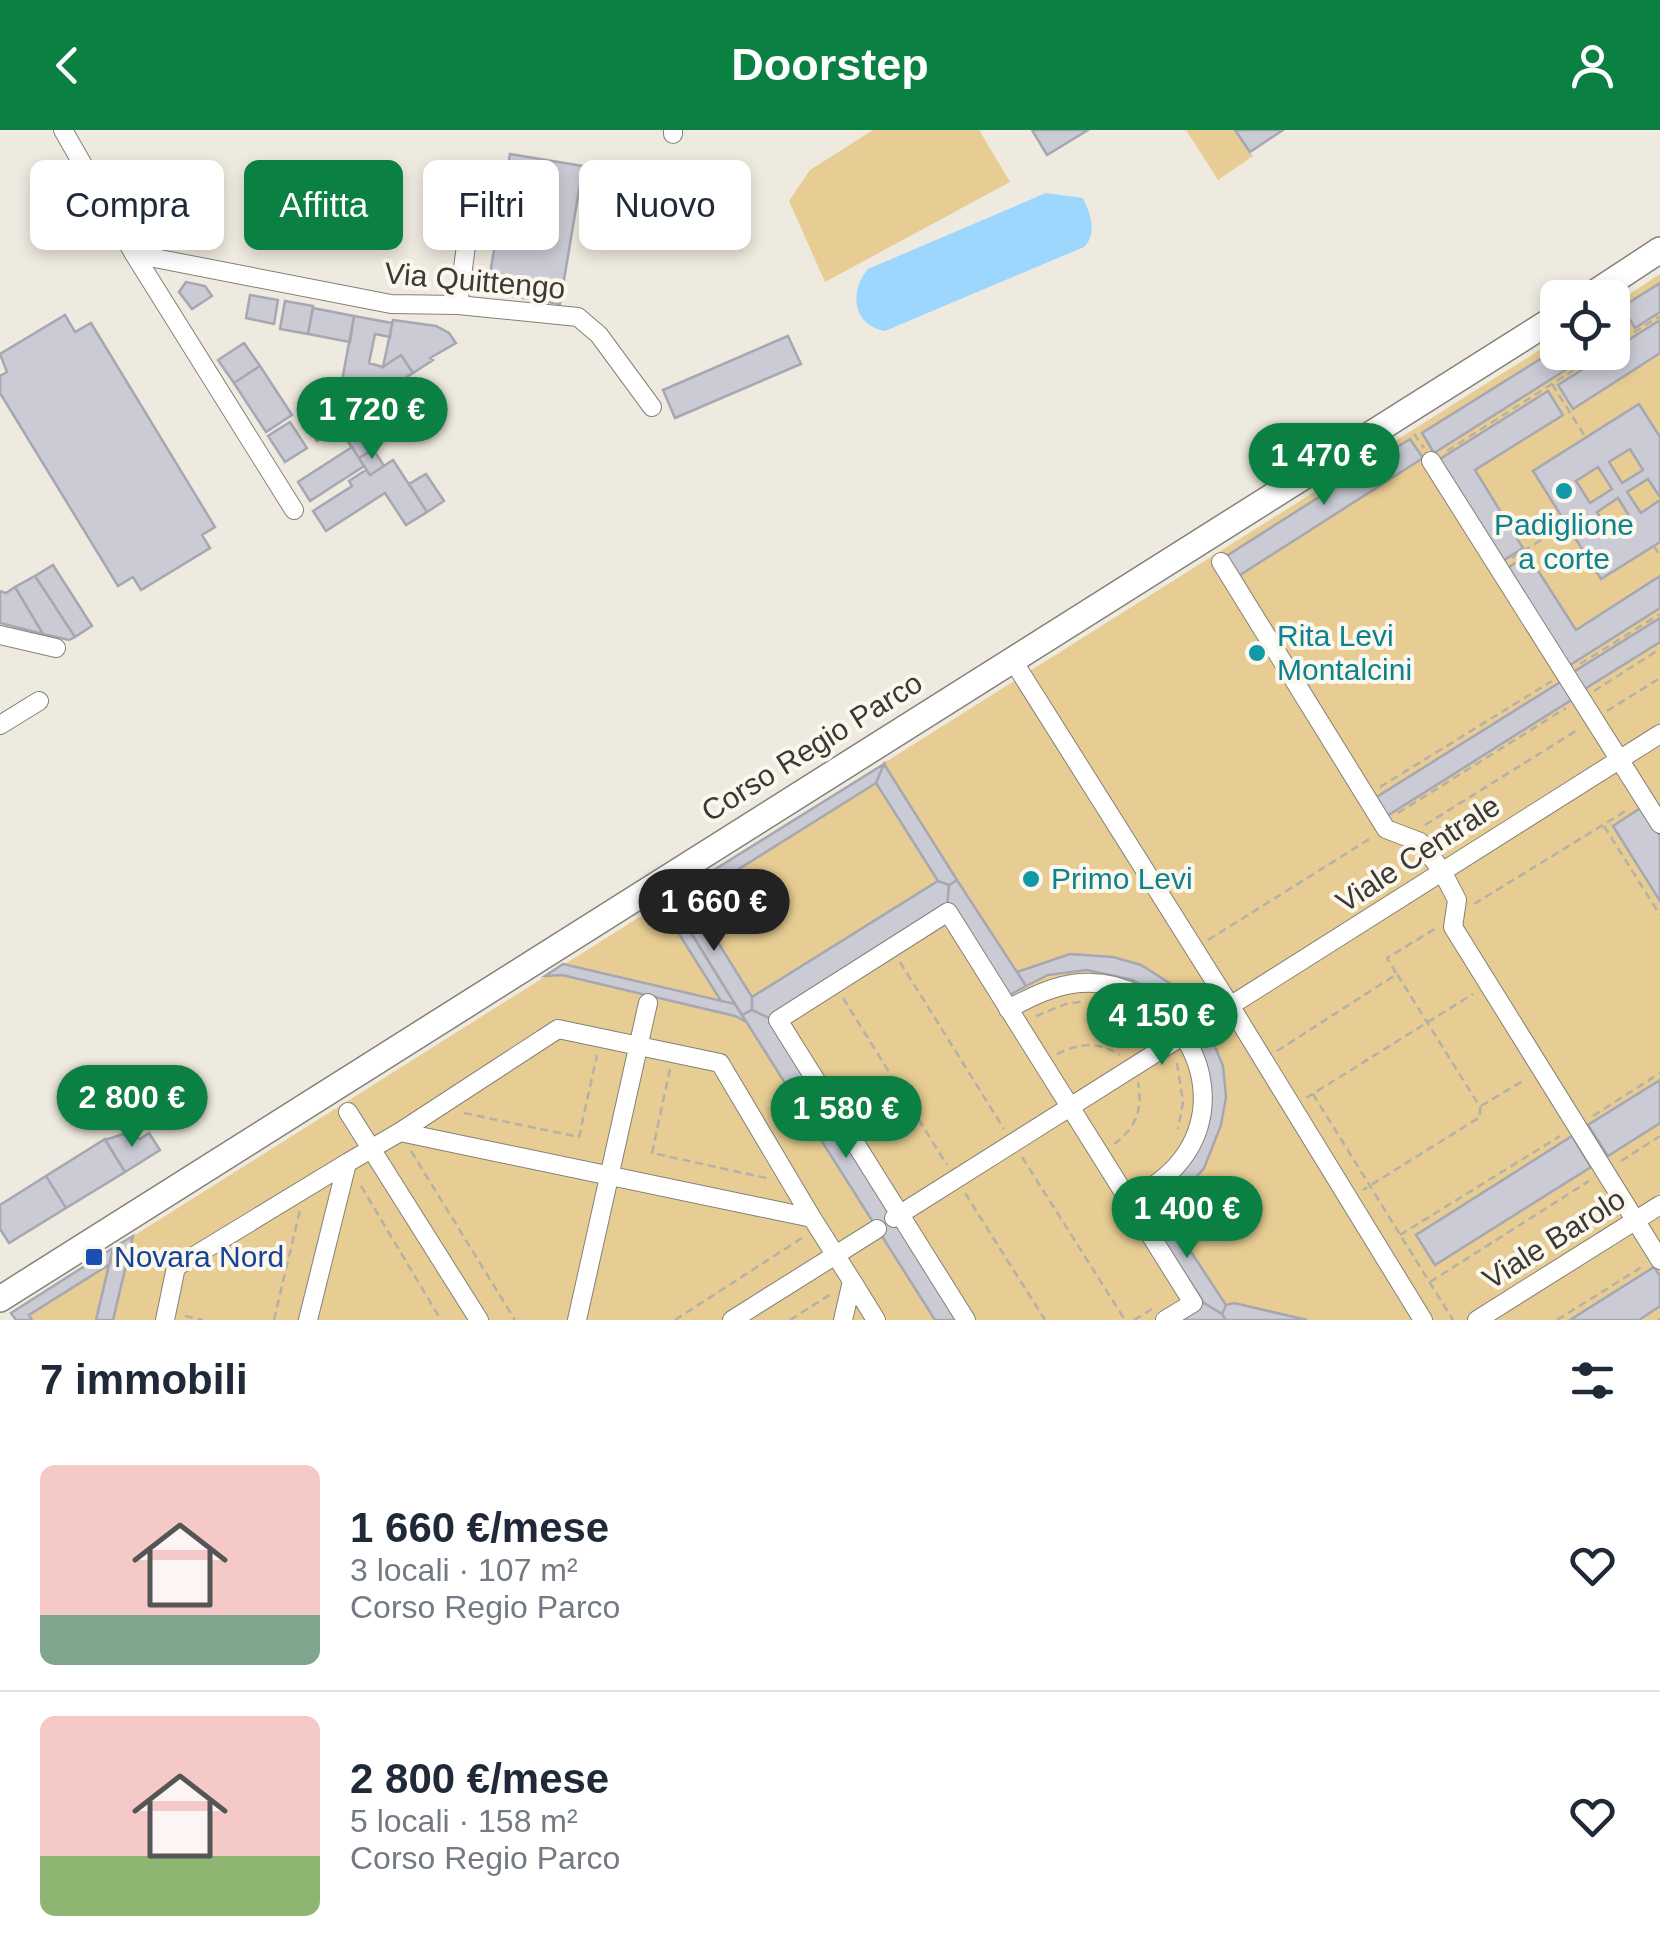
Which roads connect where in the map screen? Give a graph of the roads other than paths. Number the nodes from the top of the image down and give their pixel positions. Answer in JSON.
{"nodes":[{"id":1,"x":63,"y":130,"type":"edge"},
{"id":2,"x":465,"y":250,"type":"edge"},
{"id":3,"x":1660,"y":250,"type":"edge"},
{"id":4,"x":134,"y":254,"type":"junction"},
{"id":5,"x":1614,"y":280,"type":"edge"},
{"id":6,"x":458,"y":305,"type":"junction"},
{"id":7,"x":1540,"y":328,"type":"edge"},
{"id":8,"x":652,"y":406,"type":"dead end"},
{"id":9,"x":1432,"y":460,"type":"road end"},
{"id":10,"x":294,"y":510,"type":"dead end"},
{"id":11,"x":1221,"y":562,"type":"dead end"},
{"id":12,"x":0,"y":635,"type":"edge"},
{"id":13,"x":56,"y":648,"type":"dead end"},
{"id":14,"x":1012,"y":659,"type":"junction"},
{"id":15,"x":40,"y":701,"type":"dead end"},
{"id":16,"x":0,"y":725,"type":"edge"},
{"id":17,"x":1660,"y":734,"type":"edge"},
{"id":18,"x":1619,"y":759,"type":"junction"},
{"id":19,"x":1660,"y":824,"type":"edge"},
{"id":20,"x":1442,"y":871,"type":"junction"},
{"id":21,"x":648,"y":1003,"type":"dead end"},
{"id":22,"x":1232,"y":1007,"type":"junction"},
{"id":23,"x":1008,"y":1009,"type":"junction"},
{"id":24,"x":1194,"y":1029,"type":"junction"},
{"id":25,"x":639,"y":1046,"type":"junction"},
{"id":26,"x":1072,"y":1106,"type":"junction"},
{"id":27,"x":348,"y":1112,"type":"dead end"},
{"id":28,"x":400,"y":1132,"type":"junction"},
{"id":29,"x":372,"y":1149,"type":"junction"},
{"id":30,"x":347,"y":1163,"type":"junction"},
{"id":31,"x":609,"y":1178,"type":"junction"},
{"id":32,"x":1130,"y":1201,"type":"junction"},
{"id":33,"x":1660,"y":1205,"type":"edge"},
{"id":34,"x":897,"y":1217,"type":"junction"},
{"id":35,"x":1635,"y":1220,"type":"junction"},
{"id":36,"x":816,"y":1223,"type":"junction"},
{"id":37,"x":876,"y":1229,"type":"dead end"},
{"id":38,"x":836,"y":1254,"type":"junction"},
{"id":39,"x":1659,"y":1258,"type":"edge"},
{"id":40,"x":852,"y":1281,"type":"junction"},
{"id":41,"x":0,"y":1298,"type":"edge"},
{"id":42,"x":1162,"y":1312,"type":"edge"},
{"id":43,"x":166,"y":1316,"type":"edge"},
{"id":44,"x":308,"y":1320,"type":"edge"},
{"id":45,"x":480,"y":1320,"type":"edge"},
{"id":46,"x":578,"y":1320,"type":"edge"},
{"id":47,"x":732,"y":1320,"type":"edge"},
{"id":48,"x":843,"y":1320,"type":"edge"},
{"id":49,"x":876,"y":1320,"type":"edge"},
{"id":50,"x":966,"y":1320,"type":"edge"},
{"id":51,"x":1422,"y":1320,"type":"edge"},
{"id":52,"x":1478,"y":1320,"type":"edge"}],
"edges":[{"from":1,"to":4,"type":"street"},
{"from":2,"to":6,"type":"street"},
{"from":3,"to":5,"type":"street"},
{"from":4,"to":6,"type":"street","name":"Via Quittengo"},
{"from":4,"to":10,"type":"street"},
{"from":6,"to":8,"type":"street","name":"Via Quittengo"},
{"from":7,"to":14,"type":"street","name":"Corso Regio Parco"},
{"from":9,"to":18,"type":"street"},
{"from":11,"to":20,"type":"street"},
{"from":12,"to":13,"type":"street"},
{"from":14,"to":22,"type":"street"},
{"from":14,"to":41,"type":"street","name":"Corso Regio Parco"},
{"from":15,"to":16,"type":"street"},
{"from":17,"to":18,"type":"street","name":"Viale Centrale"},
{"from":18,"to":19,"type":"street"},
{"from":18,"to":20,"type":"street","name":"Viale Centrale"},
{"from":20,"to":22,"type":"street","name":"Viale Centrale"},
{"from":20,"to":35,"type":"street"},
{"from":21,"to":25,"type":"street"},
{"from":22,"to":24,"type":"street","name":"Viale Centrale"},
{"from":22,"to":51,"type":"street"},
{"from":23,"to":24,"type":"street"},
{"from":23,"to":26,"type":"street"},
{"from":23,"to":34,"type":"street"},
{"from":24,"to":26,"type":"street","name":"Viale Centrale"},
{"from":24,"to":32,"type":"street"},
{"from":25,"to":28,"type":"street"},
{"from":25,"to":31,"type":"street"},
{"from":25,"to":36,"type":"street"},
{"from":26,"to":32,"type":"street"},
{"from":26,"to":34,"type":"street","name":"Viale Centrale"},
{"from":27,"to":29,"type":"street"},
{"from":28,"to":29,"type":"street"},
{"from":28,"to":31,"type":"street"},
{"from":29,"to":30,"type":"street"},
{"from":29,"to":45,"type":"street"},
{"from":30,"to":43,"type":"street"},
{"from":30,"to":44,"type":"street"},
{"from":31,"to":36,"type":"street"},
{"from":31,"to":46,"type":"street"},
{"from":32,"to":42,"type":"street"},
{"from":33,"to":35,"type":"street","name":"Viale Barolo"},
{"from":34,"to":50,"type":"street"},
{"from":35,"to":39,"type":"street"},
{"from":35,"to":52,"type":"street","name":"Viale Barolo"},
{"from":36,"to":38,"type":"street"},
{"from":37,"to":38,"type":"street"},
{"from":38,"to":40,"type":"street"},
{"from":38,"to":47,"type":"street"},
{"from":40,"to":48,"type":"street"},
{"from":40,"to":49,"type":"street"}]}
